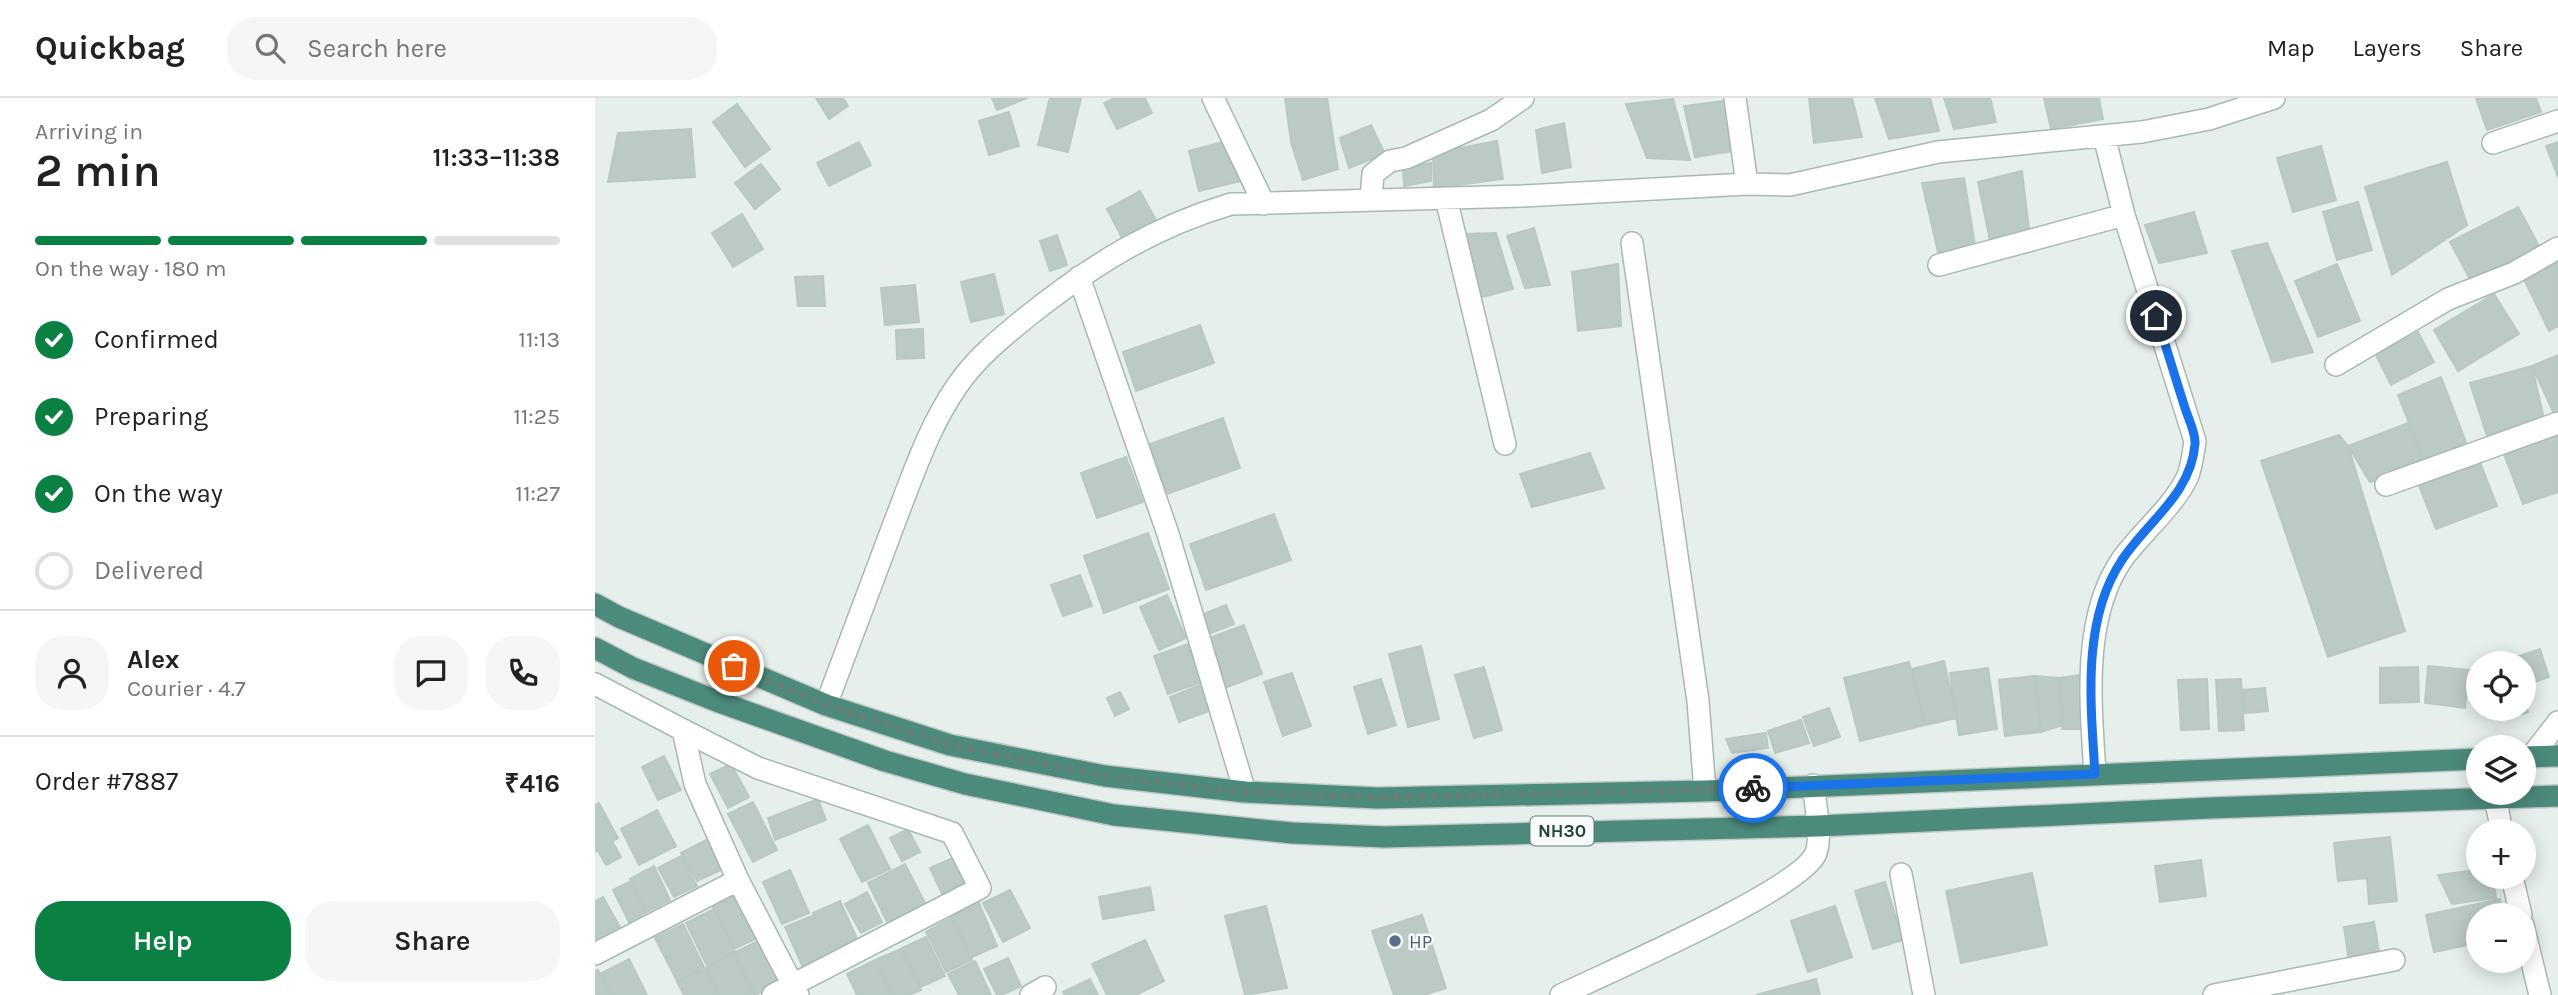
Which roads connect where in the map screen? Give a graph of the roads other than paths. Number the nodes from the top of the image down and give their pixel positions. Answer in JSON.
{"nodes":[{"id":1,"x":1213,"y":98,"type":"edge"},
{"id":2,"x":1523,"y":98,"type":"edge"},
{"id":3,"x":1735,"y":98,"type":"edge"},
{"id":4,"x":2274,"y":98,"type":"edge"},
{"id":5,"x":2558,"y":121,"type":"edge"},
{"id":6,"x":2104,"y":136,"type":"junction"},
{"id":7,"x":2493,"y":143,"type":"dead end"},
{"id":8,"x":1747,"y":184,"type":"junction"},
{"id":9,"x":1446,"y":198,"type":"junction"},
{"id":10,"x":1371,"y":199,"type":"junction"},
{"id":11,"x":1264,"y":204,"type":"junction"},
{"id":12,"x":2125,"y":215,"type":"junction"},
{"id":13,"x":1632,"y":243,"type":"dead end"},
{"id":14,"x":2558,"y":248,"type":"edge"},
{"id":15,"x":1939,"y":265,"type":"dead end"},
{"id":16,"x":1080,"y":277,"type":"junction"},
{"id":17,"x":2336,"y":365,"type":"dead end"},
{"id":18,"x":2558,"y":423,"type":"edge"},
{"id":19,"x":1505,"y":444,"type":"dead end"},
{"id":20,"x":2386,"y":485,"type":"dead end"},
{"id":21,"x":595,"y":604,"type":"edge"},
{"id":22,"x":595,"y":648,"type":"edge"},
{"id":23,"x":595,"y":684,"type":"edge"},
{"id":24,"x":826,"y":705,"type":"junction"},
{"id":25,"x":2558,"y":722,"type":"edge"},
{"id":26,"x":683,"y":730,"type":"junction"},
{"id":27,"x":2536,"y":747,"type":"edge"},
{"id":28,"x":2558,"y":756,"type":"edge"},
{"id":29,"x":2536,"y":757,"type":"edge"},
{"id":30,"x":2466,"y":759,"type":"edge"},
{"id":31,"x":2095,"y":774,"type":"junction"},
{"id":32,"x":1814,"y":785,"type":"junction"},
{"id":33,"x":1705,"y":790,"type":"junction"},
{"id":34,"x":1245,"y":792,"type":"junction"},
{"id":35,"x":2558,"y":796,"type":"edge"},
{"id":36,"x":2536,"y":797,"type":"edge"},
{"id":37,"x":2466,"y":799,"type":"edge"},
{"id":38,"x":1818,"y":826,"type":"junction"},
{"id":39,"x":1901,"y":874,"type":"dead end"},
{"id":40,"x":738,"y":880,"type":"junction"},
{"id":41,"x":595,"y":954,"type":"edge"},
{"id":42,"x":2394,"y":960,"type":"dead end"},
{"id":43,"x":2535,"y":973,"type":"edge"},
{"id":44,"x":788,"y":992,"type":"edge"},
{"id":45,"x":1561,"y":995,"type":"edge"},
{"id":46,"x":1924,"y":995,"type":"edge"},
{"id":47,"x":2214,"y":995,"type":"edge"},
{"id":48,"x":2540,"y":995,"type":"edge"}],
"edges":[{"from":1,"to":11,"type":"street"},
{"from":2,"to":10,"type":"street"},
{"from":3,"to":8,"type":"street"},
{"from":4,"to":6,"type":"street"},
{"from":5,"to":7,"type":"street"},
{"from":6,"to":8,"type":"street"},
{"from":6,"to":12,"type":"street"},
{"from":8,"to":9,"type":"street"},
{"from":9,"to":10,"type":"street"},
{"from":9,"to":19,"type":"street"},
{"from":10,"to":11,"type":"street"},
{"from":11,"to":16,"type":"street"},
{"from":12,"to":15,"type":"street"},
{"from":12,"to":31,"type":"street"},
{"from":13,"to":33,"type":"street"},
{"from":14,"to":17,"type":"street"},
{"from":16,"to":24,"type":"street"},
{"from":16,"to":34,"type":"street"},
{"from":18,"to":20,"type":"street"},
{"from":21,"to":24,"type":"highway","number":"NH30"},
{"from":22,"to":38,"type":"highway","number":"NH30"},
{"from":23,"to":26,"type":"street"},
{"from":24,"to":34,"type":"highway","number":"NH30"},
{"from":25,"to":27,"type":"street"},
{"from":26,"to":40,"type":"street"},
{"from":26,"to":44,"type":"street"},
{"from":28,"to":29,"type":"highway"},
{"from":30,"to":31,"type":"highway","number":"NH30"},
{"from":31,"to":32,"type":"highway","number":"NH30"},
{"from":32,"to":33,"type":"highway","number":"NH30"},
{"from":32,"to":38,"type":"street"},
{"from":33,"to":34,"type":"highway","number":"NH30"},
{"from":35,"to":36,"type":"highway","number":"NH30"},
{"from":37,"to":38,"type":"highway","number":"NH30"},
{"from":38,"to":45,"type":"street"},
{"from":39,"to":46,"type":"street"},
{"from":40,"to":41,"type":"street"},
{"from":40,"to":44,"type":"street"},
{"from":42,"to":47,"type":"street"},
{"from":43,"to":48,"type":"street"}]}
